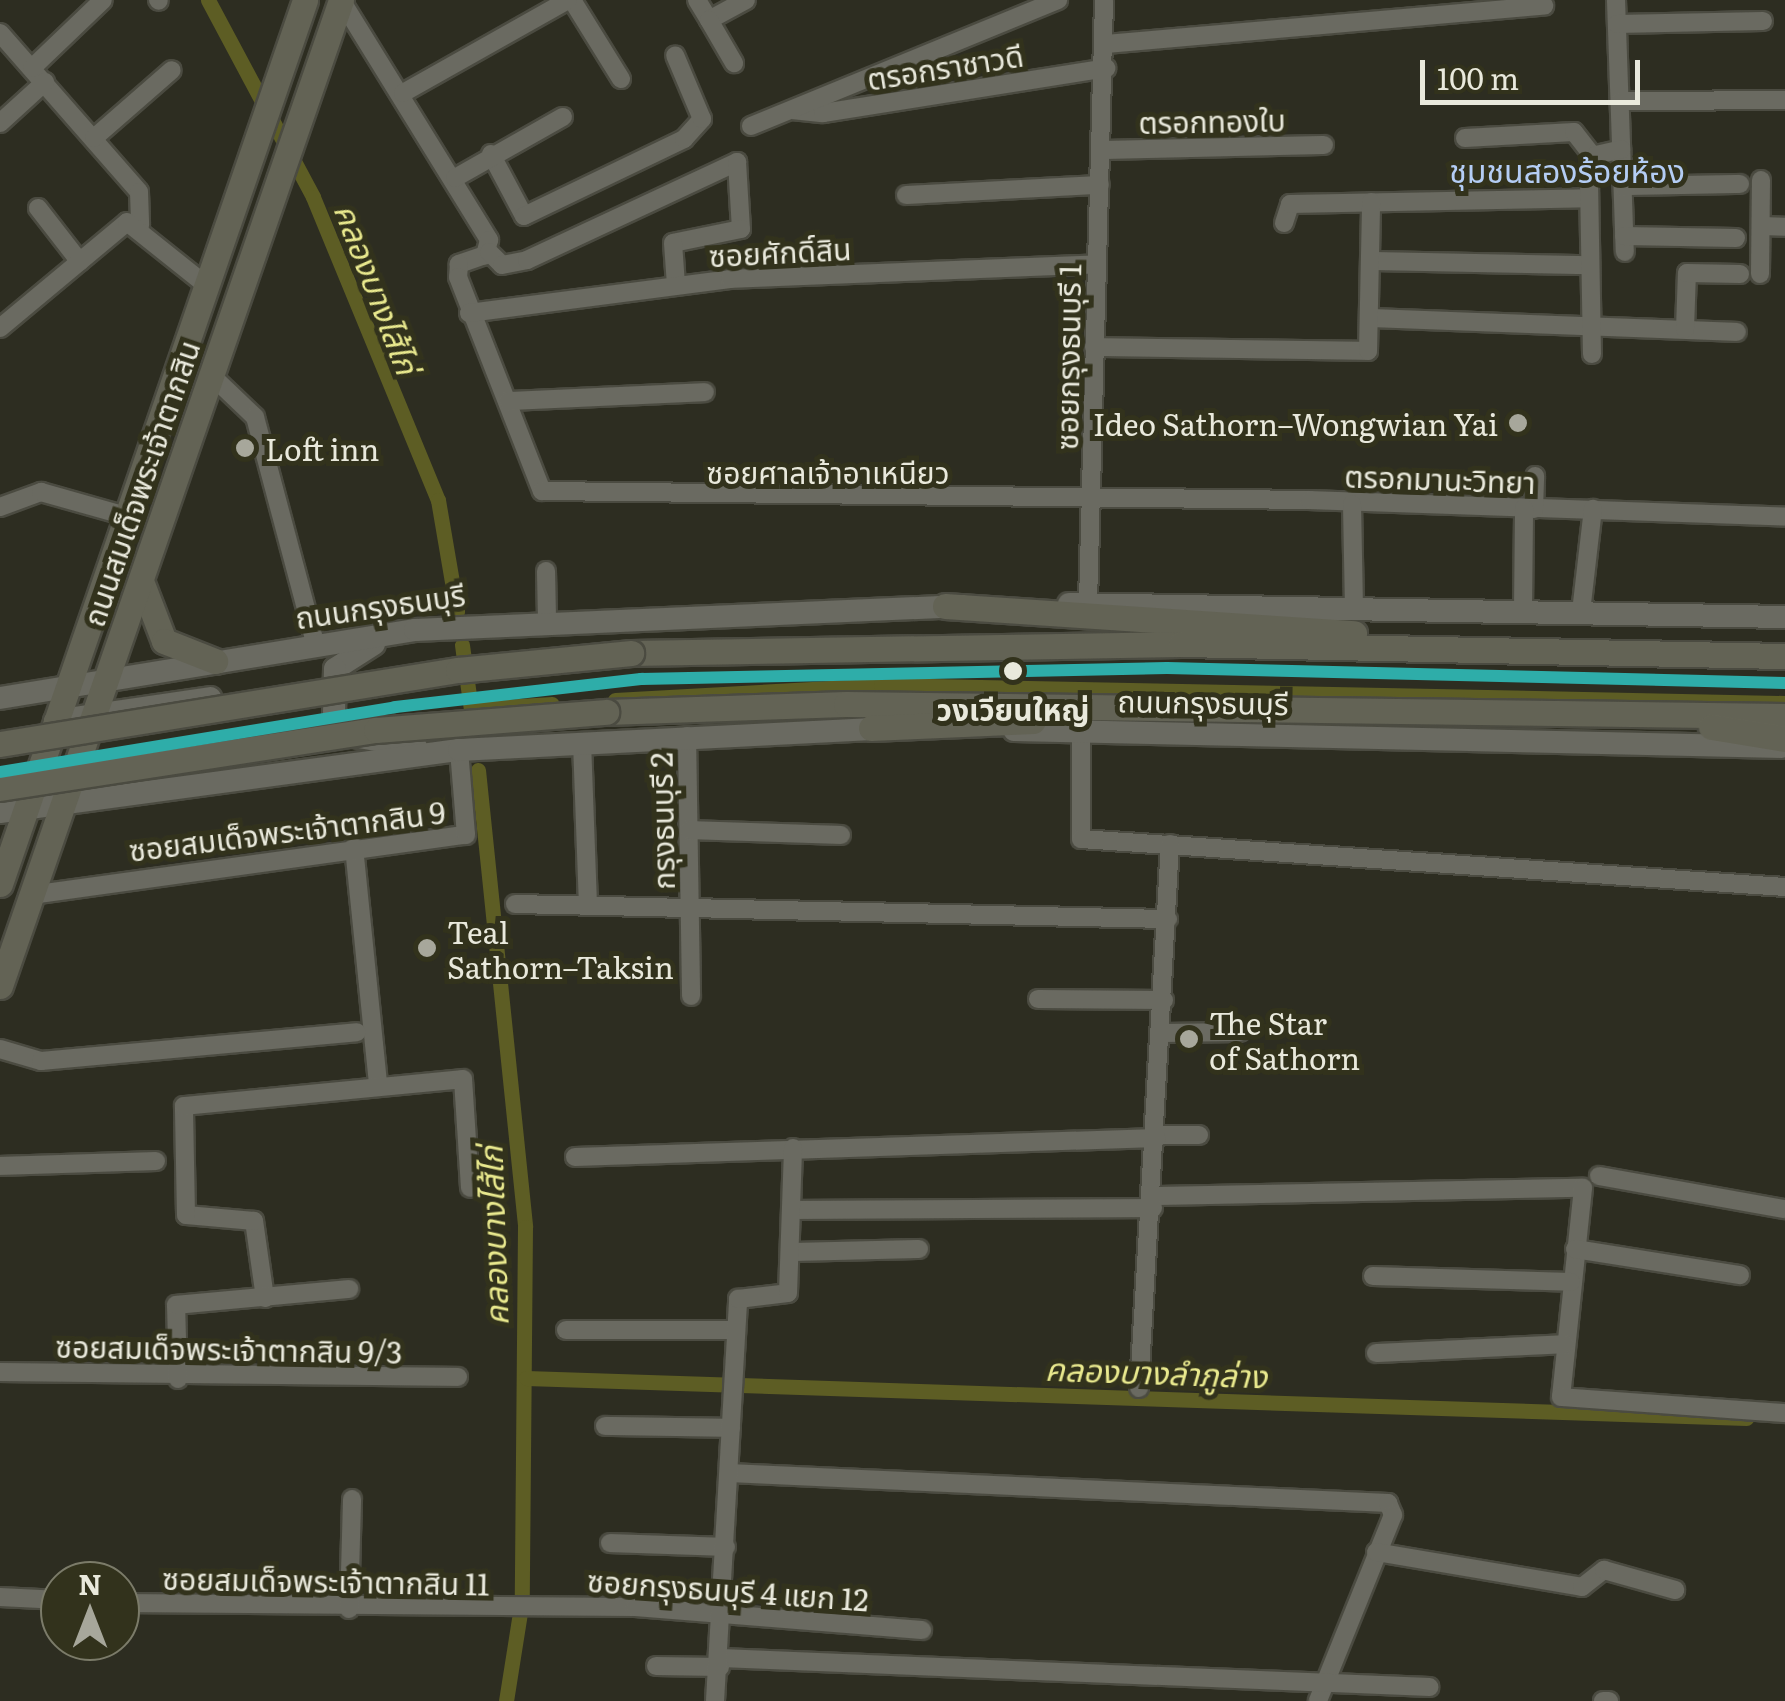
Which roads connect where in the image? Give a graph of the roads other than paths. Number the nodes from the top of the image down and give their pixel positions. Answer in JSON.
{"nodes":[{"id":1,"x":103,"y":0,"type":"edge"},
{"id":2,"x":305,"y":0,"type":"edge"},
{"id":3,"x":341,"y":0,"type":"edge"},
{"id":4,"x":570,"y":0,"type":"edge"},
{"id":5,"x":697,"y":0,"type":"edge"},
{"id":6,"x":746,"y":0,"type":"edge"},
{"id":7,"x":1058,"y":0,"type":"edge"},
{"id":8,"x":1104,"y":0,"type":"edge"},
{"id":9,"x":1616,"y":0,"type":"edge"},
{"id":10,"x":1544,"y":6,"type":"dead end"},
{"id":11,"x":536,"y":7,"type":"edge"},
{"id":12,"x":709,"y":20,"type":"junction"},
{"id":13,"x":1763,"y":21,"type":"dead end"},
{"id":14,"x":1617,"y":24,"type":"junction"},
{"id":15,"x":0,"y":33,"type":"edge"},
{"id":16,"x":1106,"y":44,"type":"junction"},
{"id":17,"x":675,"y":55,"type":"dead end"},
{"id":18,"x":734,"y":63,"type":"dead end"},
{"id":19,"x":1106,"y":68,"type":"junction"},
{"id":20,"x":172,"y":70,"type":"dead end"},
{"id":21,"x":38,"y":75,"type":"junction"},
{"id":22,"x":621,"y":79,"type":"dead end"},
{"id":23,"x":402,"y":93,"type":"junction"},
{"id":24,"x":1785,"y":100,"type":"edge"},
{"id":25,"x":1620,"y":101,"type":"junction"},
{"id":26,"x":792,"y":110,"type":"junction"},
{"id":27,"x":563,"y":117,"type":"dead end"},
{"id":28,"x":0,"y":123,"type":"edge"},
{"id":29,"x":751,"y":126,"type":"dead end"},
{"id":30,"x":94,"y":138,"type":"junction"},
{"id":31,"x":1465,"y":138,"type":"dead end"},
{"id":32,"x":1324,"y":144,"type":"dead end"},
{"id":33,"x":1102,"y":150,"type":"junction"},
{"id":34,"x":1622,"y":150,"type":"junction"},
{"id":35,"x":491,"y":154,"type":"junction"},
{"id":36,"x":1594,"y":158,"type":"junction"},
{"id":37,"x":454,"y":178,"type":"junction"},
{"id":38,"x":1761,"y":180,"type":"dead end"},
{"id":39,"x":1740,"y":184,"type":"dead end"},
{"id":40,"x":1100,"y":185,"type":"junction"},
{"id":41,"x":1623,"y":186,"type":"junction"},
{"id":42,"x":906,"y":195,"type":"dead end"},
{"id":43,"x":1589,"y":198,"type":"junction"},
{"id":44,"x":1371,"y":202,"type":"junction"},
{"id":45,"x":38,"y":208,"type":"dead end"},
{"id":46,"x":1284,"y":223,"type":"dead end"},
{"id":47,"x":140,"y":225,"type":"junction"},
{"id":48,"x":1762,"y":226,"type":"junction"},
{"id":49,"x":1785,"y":227,"type":"edge"},
{"id":50,"x":1736,"y":238,"type":"dead end"},
{"id":51,"x":489,"y":252,"type":"junction"},
{"id":52,"x":80,"y":262,"type":"junction"},
{"id":53,"x":1373,"y":262,"type":"junction"},
{"id":54,"x":1097,"y":264,"type":"junction"},
{"id":55,"x":1590,"y":265,"type":"junction"},
{"id":56,"x":1740,"y":274,"type":"dead end"},
{"id":57,"x":1760,"y":274,"type":"dead end"},
{"id":58,"x":206,"y":285,"type":"junction"},
{"id":59,"x":676,"y":285,"type":"junction"},
{"id":60,"x":469,"y":313,"type":"junction"},
{"id":61,"x":1374,"y":318,"type":"junction"},
{"id":62,"x":1592,"y":325,"type":"junction"},
{"id":63,"x":0,"y":328,"type":"edge"},
{"id":64,"x":1685,"y":329,"type":"junction"},
{"id":65,"x":1737,"y":332,"type":"dead end"},
{"id":66,"x":1094,"y":347,"type":"junction"},
{"id":67,"x":1592,"y":354,"type":"dead end"},
{"id":68,"x":212,"y":376,"type":"junction"},
{"id":69,"x":705,"y":392,"type":"dead end"},
{"id":70,"x":508,"y":402,"type":"junction"},
{"id":71,"x":1530,"y":481,"type":"dead end"},
{"id":72,"x":1092,"y":496,"type":"junction"},
{"id":73,"x":1352,"y":504,"type":"junction"},
{"id":74,"x":0,"y":507,"type":"edge"},
{"id":75,"x":1529,"y":508,"type":"junction"},
{"id":76,"x":1593,"y":509,"type":"junction"},
{"id":77,"x":126,"y":516,"type":"junction"},
{"id":78,"x":1785,"y":518,"type":"edge"},
{"id":79,"x":546,"y":571,"type":"dead end"},
{"id":80,"x":141,"y":580,"type":"junction"},
{"id":81,"x":1088,"y":604,"type":"junction"},
{"id":82,"x":945,"y":606,"type":"junction"},
{"id":83,"x":1354,"y":606,"type":"junction"},
{"id":84,"x":1522,"y":610,"type":"junction"},
{"id":85,"x":1581,"y":612,"type":"junction"},
{"id":86,"x":1785,"y":617,"type":"edge"},
{"id":87,"x":546,"y":620,"type":"junction"},
{"id":88,"x":416,"y":630,"type":"junction"},
{"id":89,"x":316,"y":646,"type":"junction"},
{"id":90,"x":1785,"y":648,"type":"edge"},
{"id":91,"x":1473,"y":650,"type":"junction"},
{"id":92,"x":1748,"y":656,"type":"junction"},
{"id":93,"x":1785,"y":656,"type":"edge"},
{"id":94,"x":215,"y":662,"type":"junction"},
{"id":95,"x":105,"y":682,"type":"junction"},
{"id":96,"x":66,"y":686,"type":"junction"},
{"id":97,"x":0,"y":698,"type":"edge"},
{"id":98,"x":330,"y":702,"type":"junction"},
{"id":99,"x":1272,"y":708,"type":"junction"},
{"id":100,"x":1608,"y":712,"type":"junction"},
{"id":101,"x":94,"y":715,"type":"junction"},
{"id":102,"x":1785,"y":716,"type":"edge"},
{"id":103,"x":61,"y":726,"type":"junction"},
{"id":104,"x":871,"y":728,"type":"junction"},
{"id":105,"x":1082,"y":731,"type":"junction"},
{"id":106,"x":687,"y":736,"type":"junction"},
{"id":107,"x":1785,"y":739,"type":"edge"},
{"id":108,"x":582,"y":742,"type":"junction"},
{"id":109,"x":0,"y":744,"type":"edge"},
{"id":110,"x":1785,"y":748,"type":"edge"},
{"id":111,"x":459,"y":750,"type":"junction"},
{"id":112,"x":0,"y":788,"type":"edge"},
{"id":113,"x":62,"y":808,"type":"junction"},
{"id":114,"x":12,"y":811,"type":"edge"},
{"id":115,"x":689,"y":830,"type":"junction"},
{"id":116,"x":840,"y":835,"type":"dead end"},
{"id":117,"x":1170,"y":844,"type":"junction"},
{"id":118,"x":354,"y":847,"type":"junction"},
{"id":119,"x":1,"y":878,"type":"edge"},
{"id":120,"x":1785,"y":888,"type":"edge"},
{"id":121,"x":31,"y":896,"type":"junction"},
{"id":122,"x":516,"y":904,"type":"dead end"},
{"id":123,"x":588,"y":904,"type":"junction"},
{"id":124,"x":691,"y":905,"type":"junction"},
{"id":125,"x":1168,"y":919,"type":"junction"},
{"id":126,"x":0,"y":986,"type":"edge"},
{"id":127,"x":691,"y":996,"type":"dead end"},
{"id":128,"x":1038,"y":999,"type":"dead end"},
{"id":129,"x":1164,"y":1000,"type":"junction"},
{"id":130,"x":357,"y":1032,"type":"dead end"},
{"id":131,"x":1240,"y":1032,"type":"dead end"},
{"id":132,"x":1163,"y":1033,"type":"junction"},
{"id":133,"x":0,"y":1049,"type":"edge"},
{"id":134,"x":378,"y":1084,"type":"junction"},
{"id":135,"x":1199,"y":1135,"type":"dead end"},
{"id":136,"x":1157,"y":1137,"type":"junction"},
{"id":137,"x":793,"y":1148,"type":"junction"},
{"id":138,"x":575,"y":1157,"type":"dead end"},
{"id":139,"x":156,"y":1161,"type":"dead end"},
{"id":140,"x":0,"y":1166,"type":"edge"},
{"id":141,"x":1599,"y":1176,"type":"dead end"},
{"id":142,"x":470,"y":1188,"type":"dead end"},
{"id":143,"x":1154,"y":1202,"type":"junction"},
{"id":144,"x":1785,"y":1209,"type":"edge"},
{"id":145,"x":794,"y":1210,"type":"junction"},
{"id":146,"x":1575,"y":1248,"type":"junction"},
{"id":147,"x":918,"y":1249,"type":"dead end"},
{"id":148,"x":792,"y":1252,"type":"junction"},
{"id":149,"x":1740,"y":1275,"type":"dead end"},
{"id":150,"x":1373,"y":1276,"type":"dead end"},
{"id":151,"x":1571,"y":1282,"type":"junction"},
{"id":152,"x":349,"y":1289,"type":"dead end"},
{"id":153,"x":265,"y":1298,"type":"junction"},
{"id":154,"x":566,"y":1330,"type":"dead end"},
{"id":155,"x":736,"y":1330,"type":"junction"},
{"id":156,"x":1566,"y":1344,"type":"junction"},
{"id":157,"x":1376,"y":1353,"type":"dead end"},
{"id":158,"x":0,"y":1372,"type":"edge"},
{"id":159,"x":458,"y":1377,"type":"dead end"},
{"id":160,"x":178,"y":1379,"type":"junction"},
{"id":161,"x":1139,"y":1388,"type":"dead end"},
{"id":162,"x":1785,"y":1414,"type":"edge"},
{"id":163,"x":605,"y":1426,"type":"dead end"},
{"id":164,"x":731,"y":1428,"type":"junction"},
{"id":165,"x":728,"y":1473,"type":"junction"},
{"id":166,"x":352,"y":1499,"type":"dead end"},
{"id":167,"x":610,"y":1543,"type":"dead end"},
{"id":168,"x":726,"y":1547,"type":"junction"},
{"id":169,"x":1376,"y":1552,"type":"junction"},
{"id":170,"x":1675,"y":1590,"type":"dead end"},
{"id":171,"x":0,"y":1597,"type":"edge"},
{"id":172,"x":40,"y":1599,"type":"edge"},
{"id":173,"x":140,"y":1604,"type":"edge"},
{"id":174,"x":531,"y":1608,"type":"joint"},
{"id":175,"x":349,"y":1609,"type":"junction"},
{"id":176,"x":722,"y":1614,"type":"junction"},
{"id":177,"x":922,"y":1630,"type":"dead end"},
{"id":178,"x":720,"y":1663,"type":"junction"},
{"id":179,"x":656,"y":1666,"type":"dead end"},
{"id":180,"x":1327,"y":1678,"type":"junction"},
{"id":181,"x":1429,"y":1687,"type":"dead end"},
{"id":182,"x":715,"y":1701,"type":"edge"},
{"id":183,"x":1318,"y":1701,"type":"edge"}],
"edges":[{"from":1,"to":21,"type":"street"},
{"from":2,"to":58,"type":"main road","name":"ถนนสมเด็จพระเจ้าตากสิน"},
{"from":3,"to":23,"type":"street"},
{"from":3,"to":68,"type":"main road","name":"ถนนสมเด็จพระเจ้าตากสิน"},
{"from":4,"to":11,"type":"street"},
{"from":4,"to":22,"type":"street"},
{"from":5,"to":12,"type":"street"},
{"from":6,"to":12,"type":"street"},
{"from":7,"to":26,"type":"street","name":"ตรอกราชาวดี"},
{"from":8,"to":16,"type":"street","name":"ซอยกรุงธนบุรี 1"},
{"from":9,"to":14,"type":"street"},
{"from":10,"to":16,"type":"street"},
{"from":11,"to":23,"type":"street"},
{"from":12,"to":18,"type":"street"},
{"from":13,"to":14,"type":"street"},
{"from":14,"to":25,"type":"street"},
{"from":15,"to":21,"type":"street"},
{"from":16,"to":19,"type":"street","name":"ซอยกรุงธนบุรี 1"},
{"from":17,"to":35,"type":"street"},
{"from":19,"to":26,"type":"street","name":"ตรอกราชาวดี"},
{"from":19,"to":33,"type":"street","name":"ซอยกรุงธนบุรี 1"},
{"from":20,"to":30,"type":"street"},
{"from":21,"to":28,"type":"street"},
{"from":21,"to":30,"type":"street"},
{"from":23,"to":37,"type":"street"},
{"from":24,"to":25,"type":"street"},
{"from":25,"to":34,"type":"street"},
{"from":26,"to":29,"type":"street","name":"ตรอกราชาวดี"},
{"from":27,"to":35,"type":"street"},
{"from":30,"to":47,"type":"street"},
{"from":31,"to":36,"type":"street"},
{"from":32,"to":33,"type":"street","name":"ตรอกทองใบ"},
{"from":33,"to":40,"type":"street","name":"ซอยกรุงธนบุรี 1"},
{"from":34,"to":36,"type":"street"},
{"from":34,"to":41,"type":"street"},
{"from":35,"to":37,"type":"street"},
{"from":36,"to":43,"type":"street"},
{"from":37,"to":51,"type":"street"},
{"from":38,"to":48,"type":"street"},
{"from":39,"to":41,"type":"street"},
{"from":40,"to":42,"type":"street"},
{"from":40,"to":54,"type":"street","name":"ซอยกรุงธนบุรี 1"},
{"from":41,"to":50,"type":"street"},
{"from":43,"to":44,"type":"street"},
{"from":43,"to":55,"type":"street"},
{"from":44,"to":46,"type":"street"},
{"from":44,"to":53,"type":"street"},
{"from":45,"to":52,"type":"street"},
{"from":47,"to":52,"type":"street"},
{"from":47,"to":58,"type":"street"},
{"from":48,"to":49,"type":"street"},
{"from":48,"to":57,"type":"street"},
{"from":51,"to":59,"type":"street"},
{"from":51,"to":60,"type":"street"},
{"from":52,"to":63,"type":"street"},
{"from":53,"to":55,"type":"street"},
{"from":53,"to":61,"type":"street"},
{"from":54,"to":59,"type":"street","name":"ซอยศักดิ์สิน"},
{"from":54,"to":66,"type":"street","name":"ซอยกรุงธนบุรี 1"},
{"from":55,"to":62,"type":"street"},
{"from":56,"to":64,"type":"street"},
{"from":58,"to":77,"type":"main road","name":"ถนนสมเด็จพระเจ้าตากสิน"},
{"from":59,"to":60,"type":"street","name":"ซอยศักดิ์สิน"},
{"from":60,"to":70,"type":"street"},
{"from":61,"to":62,"type":"street"},
{"from":61,"to":66,"type":"street"},
{"from":62,"to":64,"type":"street"},
{"from":62,"to":67,"type":"street"},
{"from":64,"to":65,"type":"street"},
{"from":66,"to":72,"type":"street","name":"ซอยกรุงธนบุรี 1"},
{"from":68,"to":80,"type":"main road","name":"ถนนสมเด็จพระเจ้าตากสิน"},
{"from":68,"to":89,"type":"street"},
{"from":69,"to":70,"type":"street"},
{"from":70,"to":72,"type":"street","name":"ซอยศาลเจ้าอาเหนียว"},
{"from":71,"to":75,"type":"street"},
{"from":72,"to":73,"type":"street","name":"ตรอกมานะวิทยา"},
{"from":72,"to":81,"type":"street","name":"ซอยกรุงธนบุรี 1"},
{"from":73,"to":75,"type":"street","name":"ตรอกมานะวิทยา"},
{"from":73,"to":83,"type":"street"},
{"from":74,"to":77,"type":"street"},
{"from":75,"to":76,"type":"street","name":"ตรอกมานะวิทยา"},
{"from":75,"to":84,"type":"street"},
{"from":76,"to":78,"type":"street","name":"ตรอกมานะวิทยา"},
{"from":76,"to":85,"type":"street"},
{"from":77,"to":96,"type":"main road","name":"ถนนสมเด็จพระเจ้าตากสิน"},
{"from":79,"to":87,"type":"street"},
{"from":80,"to":94,"type":"main road"},
{"from":80,"to":95,"type":"main road","name":"ถนนสมเด็จพระเจ้าตากสิน"},
{"from":81,"to":82,"type":"main road","name":"ถนนกรุงธนบุรี"},
{"from":81,"to":83,"type":"main road","name":"ถนนกรุงธนบุรี"},
{"from":82,"to":87,"type":"main road","name":"ถนนกรุงธนบุรี"},
{"from":82,"to":91,"type":"main road"},
{"from":83,"to":84,"type":"main road","name":"ถนนกรุงธนบุรี"},
{"from":84,"to":85,"type":"main road","name":"ถนนกรุงธนบุรี"},
{"from":85,"to":86,"type":"main road","name":"ถนนกรุงธนบุรี"},
{"from":87,"to":88,"type":"main road","name":"ถนนกรุงธนบุรี"},
{"from":88,"to":89,"type":"main road","name":"ถนนกรุงธนบุรี"},
{"from":88,"to":98,"type":"main road"},
{"from":89,"to":94,"type":"main road","name":"ถนนกรุงธนบุรี"},
{"from":90,"to":92,"type":"main road"},
{"from":91,"to":92,"type":"main road","name":"ถนนกรุงธนบุรี"},
{"from":91,"to":103,"type":"main road","name":"ถนนกรุงธนบุรี","bridge":true},
{"from":92,"to":93,"type":"main road","name":"ถนนกรุงธนบุรี"},
{"from":94,"to":95,"type":"main road","name":"ถนนกรุงธนบุรี"},
{"from":95,"to":96,"type":"main road","name":"ถนนกรุงธนบุรี"},
{"from":95,"to":101,"type":"main road","name":"ถนนสมเด็จพระเจ้าตากสิน"},
{"from":96,"to":97,"type":"main road","name":"ถนนกรุงธนบุรี"},
{"from":96,"to":103,"type":"main road","name":"ถนนสมเด็จพระเจ้าตากสิน"},
{"from":98,"to":101,"type":"main road"},
{"from":98,"to":111,"type":"main road"},
{"from":99,"to":100,"type":"main road","name":"ถนนกรุงธนบุรี"},
{"from":99,"to":104,"type":"main road"},
{"from":99,"to":112,"type":"main road","name":"ถนนกรุงธนบุรี","bridge":true},
{"from":100,"to":102,"type":"main road","name":"ถนนกรุงธนบุรี"},
{"from":100,"to":107,"type":"main road"},
{"from":101,"to":103,"type":"main road"},
{"from":101,"to":113,"type":"main road","name":"ถนนสมเด็จพระเจ้าตากสิน"},
{"from":103,"to":109,"type":"main road","name":"ถนนกรุงธนบุรี","bridge":true},
{"from":103,"to":114,"type":"main road","name":"ถนนสมเด็จพระเจ้าตากสิน"},
{"from":104,"to":105,"type":"main road","name":"ถนนกรุงธนบุรี"},
{"from":104,"to":106,"type":"main road","name":"ถนนกรุงธนบุรี"},
{"from":105,"to":110,"type":"main road","name":"ถนนกรุงธนบุรี"},
{"from":105,"to":117,"type":"street"},
{"from":106,"to":108,"type":"main road","name":"ถนนกรุงธนบุรี"},
{"from":106,"to":115,"type":"street","name":"กรุงธนบุรี 2"},
{"from":108,"to":111,"type":"main road","name":"ถนนกรุงธนบุรี"},
{"from":108,"to":123,"type":"street"},
{"from":111,"to":113,"type":"main road","name":"ถนนกรุงธนบุรี"},
{"from":111,"to":118,"type":"street","name":"ซอยสมเด็จพระเจ้าตากสิน 9"},
{"from":113,"to":114,"type":"main road","name":"ถนนกรุงธนบุรี"},
{"from":113,"to":121,"type":"main road","name":"ถนนสมเด็จพระเจ้าตากสิน"},
{"from":114,"to":119,"type":"main road","name":"ถนนสมเด็จพระเจ้าตากสิน"},
{"from":115,"to":116,"type":"street"},
{"from":115,"to":124,"type":"street","name":"กรุงธนบุรี 2"},
{"from":117,"to":120,"type":"street"},
{"from":117,"to":125,"type":"street"},
{"from":118,"to":121,"type":"street","name":"ซอยสมเด็จพระเจ้าตากสิน 9"},
{"from":118,"to":134,"type":"street"},
{"from":121,"to":126,"type":"main road","name":"ถนนสมเด็จพระเจ้าตากสิน"},
{"from":122,"to":123,"type":"street"},
{"from":123,"to":124,"type":"street"},
{"from":124,"to":125,"type":"street"},
{"from":124,"to":127,"type":"street","name":"กรุงธนบุรี 2"},
{"from":125,"to":129,"type":"street"},
{"from":128,"to":129,"type":"street"},
{"from":129,"to":132,"type":"street"},
{"from":130,"to":133,"type":"street"},
{"from":131,"to":132,"type":"street"},
{"from":132,"to":136,"type":"street"},
{"from":134,"to":142,"type":"street"},
{"from":134,"to":153,"type":"street"},
{"from":135,"to":136,"type":"street"},
{"from":136,"to":137,"type":"street"},
{"from":136,"to":143,"type":"street"},
{"from":137,"to":138,"type":"street"},
{"from":137,"to":145,"type":"street"},
{"from":139,"to":140,"type":"street"},
{"from":141,"to":144,"type":"street"},
{"from":143,"to":145,"type":"street"},
{"from":143,"to":146,"type":"street"},
{"from":143,"to":161,"type":"street"},
{"from":145,"to":148,"type":"street"},
{"from":146,"to":149,"type":"street"},
{"from":146,"to":151,"type":"street"},
{"from":147,"to":148,"type":"street"},
{"from":148,"to":155,"type":"street"},
{"from":150,"to":151,"type":"street"},
{"from":151,"to":156,"type":"street"},
{"from":152,"to":153,"type":"street"},
{"from":153,"to":160,"type":"street"},
{"from":154,"to":155,"type":"street"},
{"from":155,"to":164,"type":"street"},
{"from":156,"to":157,"type":"street"},
{"from":156,"to":162,"type":"street"},
{"from":158,"to":160,"type":"street","name":"ซอยสมเด็จพระเจ้าตากสิน 9/3"},
{"from":159,"to":160,"type":"street","name":"ซอยสมเด็จพระเจ้าตากสิน 9/3"},
{"from":163,"to":164,"type":"street"},
{"from":164,"to":165,"type":"street"},
{"from":165,"to":168,"type":"street"},
{"from":165,"to":169,"type":"street"},
{"from":166,"to":175,"type":"street"},
{"from":167,"to":168,"type":"street"},
{"from":168,"to":176,"type":"street"},
{"from":169,"to":170,"type":"street"},
{"from":169,"to":180,"type":"street"},
{"from":171,"to":172,"type":"street"},
{"from":173,"to":175,"type":"street","name":"ซอยสมเด็จพระเจ้าตากสิน 11"},
{"from":174,"to":175,"type":"street","name":"ซอยสมเด็จพระเจ้าตากสิน 11"},
{"from":174,"to":176,"type":"street","name":"ซอยกรุงธนบุรี 4 แยก 12"},
{"from":176,"to":177,"type":"street","name":"ซอยกรุงธนบุรี 4 แยก 12"},
{"from":176,"to":178,"type":"street"},
{"from":178,"to":179,"type":"street"},
{"from":178,"to":180,"type":"street"},
{"from":178,"to":182,"type":"street"},
{"from":180,"to":181,"type":"street"},
{"from":180,"to":183,"type":"street"}]}
